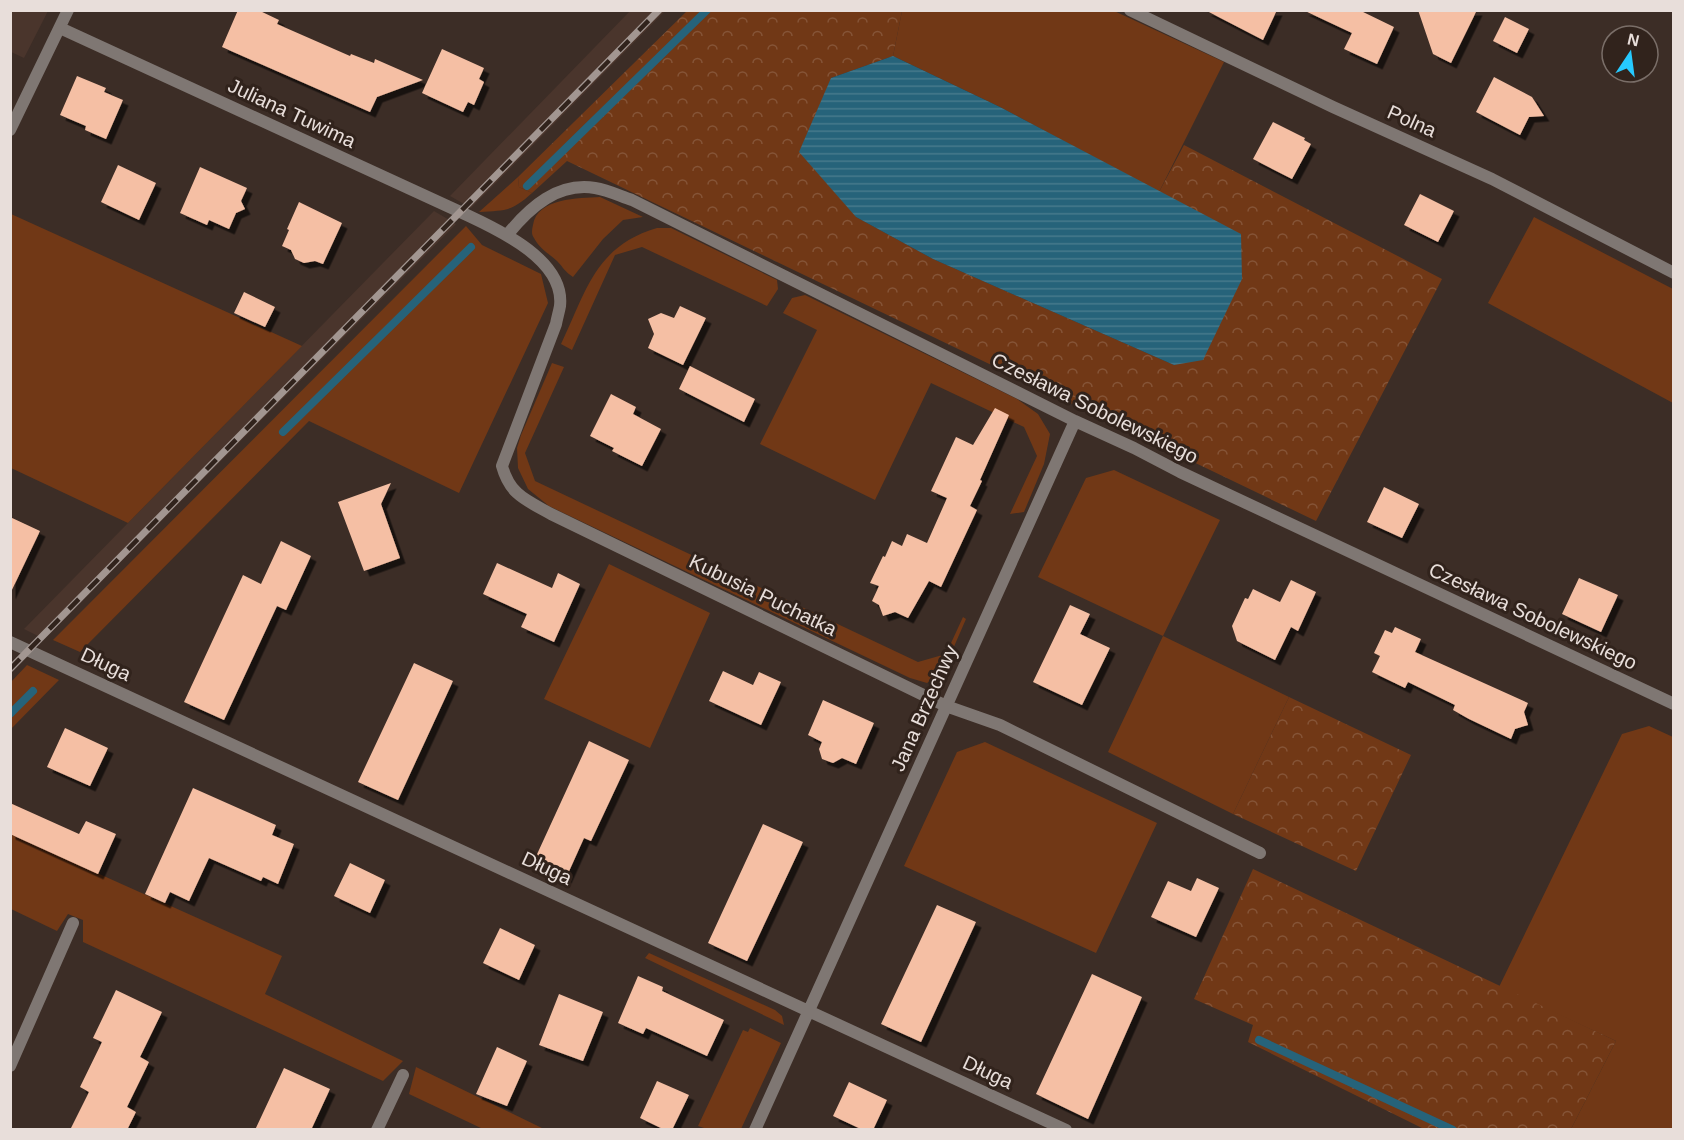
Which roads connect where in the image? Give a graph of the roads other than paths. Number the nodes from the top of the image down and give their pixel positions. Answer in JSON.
{"nodes":[{"id":1,"x":69,"y":10,"type":"edge"},
{"id":2,"x":1130,"y":10,"type":"edge"},
{"id":3,"x":60,"y":28,"type":"junction"},
{"id":4,"x":10,"y":130,"type":"edge"},
{"id":5,"x":508,"y":234,"type":"junction"},
{"id":6,"x":1674,"y":273,"type":"edge"},
{"id":7,"x":1075,"y":421,"type":"junction"},
{"id":8,"x":10,"y":642,"type":"edge"},
{"id":9,"x":1674,"y":704,"type":"edge"},
{"id":10,"x":946,"y":706,"type":"junction"},
{"id":11,"x":1260,"y":853,"type":"dead end"},
{"id":12,"x":73,"y":923,"type":"dead end"},
{"id":13,"x":808,"y":1010,"type":"junction"},
{"id":14,"x":10,"y":1066,"type":"edge"},
{"id":15,"x":403,"y":1075,"type":"dead end"},
{"id":16,"x":377,"y":1130,"type":"edge"},
{"id":17,"x":755,"y":1130,"type":"edge"},
{"id":18,"x":1066,"y":1130,"type":"edge"}],
"edges":[{"from":1,"to":3,"type":"street"},
{"from":2,"to":6,"type":"street","name":"Polna"},
{"from":3,"to":4,"type":"street"},
{"from":3,"to":5,"type":"street","name":"Juliana Tuwima"},
{"from":5,"to":7,"type":"street","name":"Czesława Sobolewskiego"},
{"from":5,"to":10,"type":"street","name":"Kubusia Puchatka"},
{"from":7,"to":9,"type":"street","name":"Czesława Sobolewskiego"},
{"from":7,"to":10,"type":"street","name":"Jana Brzechwy"},
{"from":8,"to":13,"type":"street","name":"Długa"},
{"from":10,"to":11,"type":"street","name":"Kubusia Puchatka"},
{"from":10,"to":13,"type":"street","name":"Jana Brzechwy"},
{"from":12,"to":14,"type":"street"},
{"from":13,"to":17,"type":"street","name":"Jana Brzechwy"},
{"from":13,"to":18,"type":"street","name":"Długa"},
{"from":15,"to":16,"type":"street"}]}
